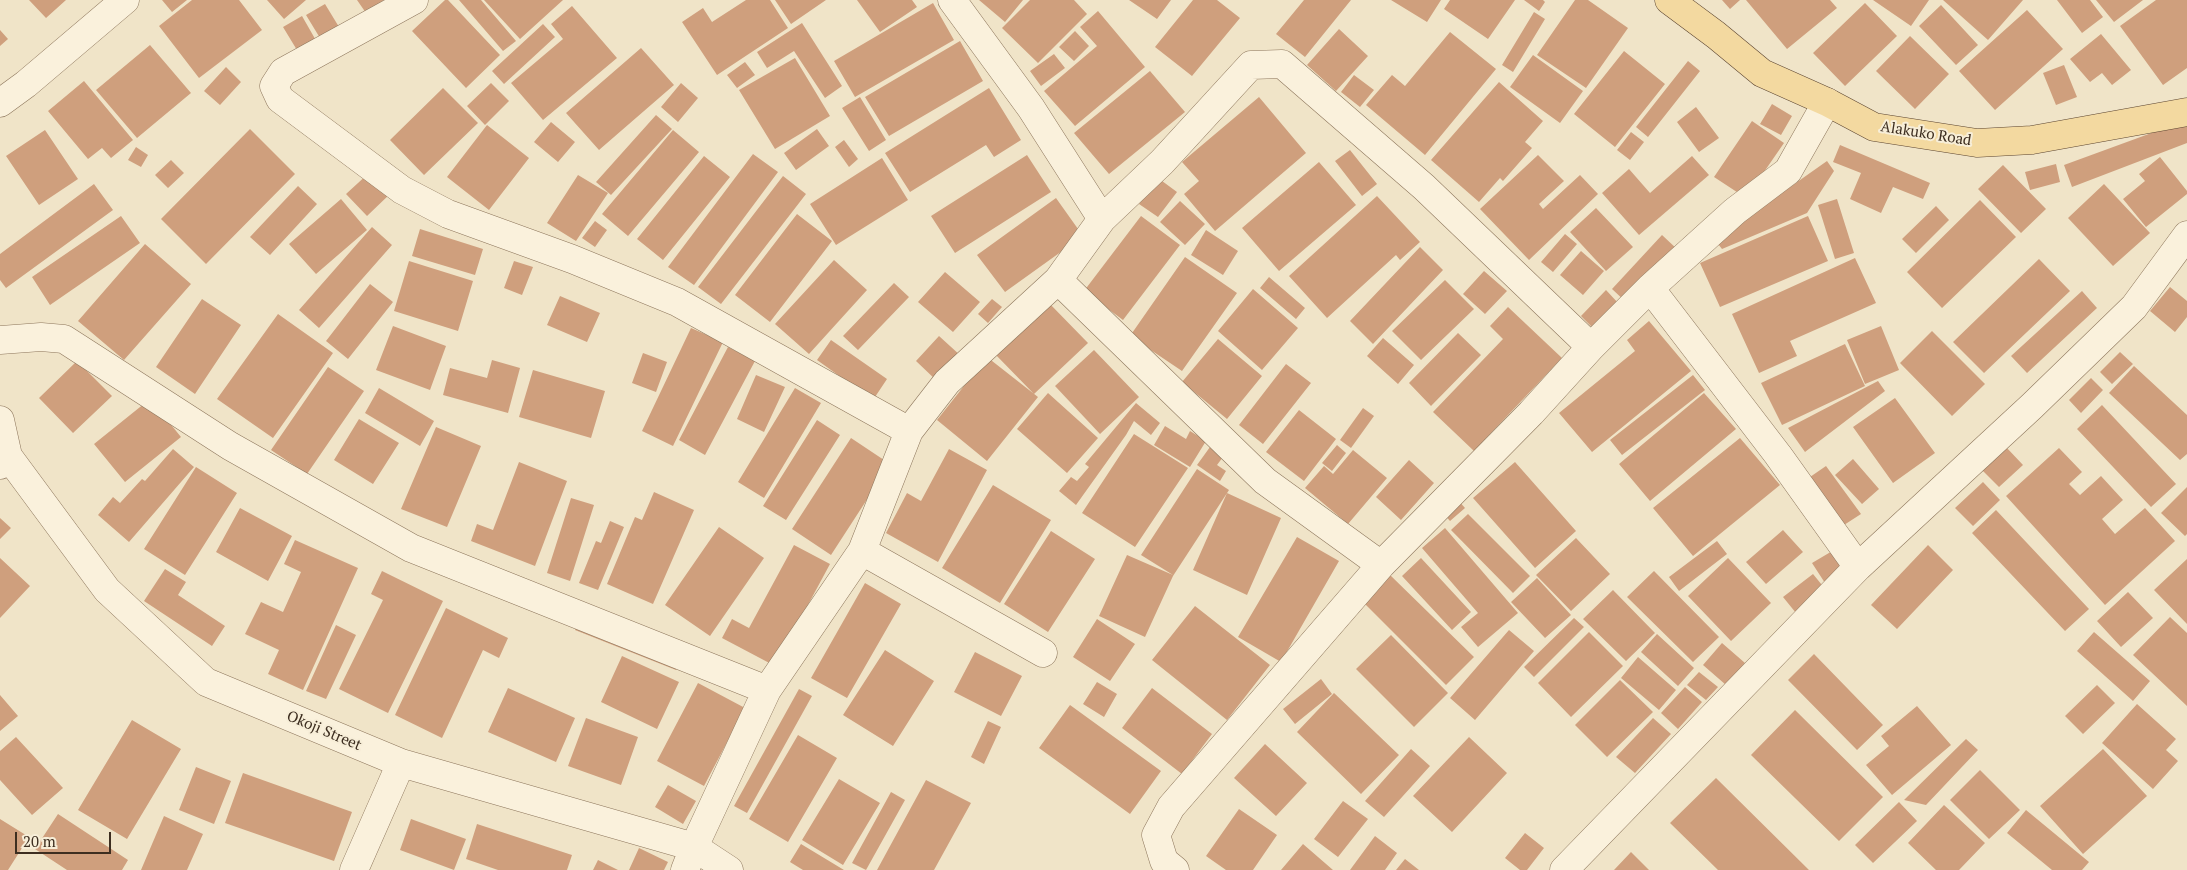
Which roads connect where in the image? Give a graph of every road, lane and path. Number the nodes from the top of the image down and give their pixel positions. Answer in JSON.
{"nodes":[{"id":1,"x":125,"y":0,"type":"edge"},
{"id":2,"x":414,"y":0,"type":"edge"},
{"id":3,"x":952,"y":0,"type":"edge"},
{"id":4,"x":1669,"y":0,"type":"edge"},
{"id":5,"x":1827,"y":102,"type":"junction"},
{"id":6,"x":0,"y":103,"type":"edge"},
{"id":7,"x":2187,"y":112,"type":"edge"},
{"id":8,"x":1102,"y":219,"type":"junction"},
{"id":9,"x":2187,"y":235,"type":"edge"},
{"id":10,"x":1058,"y":280,"type":"junction"},
{"id":11,"x":1650,"y":288,"type":"junction"},
{"id":12,"x":0,"y":340,"type":"edge"},
{"id":13,"x":1591,"y":347,"type":"junction"},
{"id":14,"x":0,"y":420,"type":"edge"},
{"id":15,"x":910,"y":431,"type":"junction"},
{"id":16,"x":4,"y":460,"type":"edge"},
{"id":17,"x":862,"y":551,"type":"junction"},
{"id":18,"x":1381,"y":565,"type":"junction"},
{"id":19,"x":1858,"y":566,"type":"junction"},
{"id":20,"x":1043,"y":653,"type":"dead end"},
{"id":21,"x":767,"y":690,"type":"junction"},
{"id":22,"x":401,"y":763,"type":"junction"},
{"id":23,"x":689,"y":858,"type":"edge"},
{"id":24,"x":354,"y":870,"type":"edge"},
{"id":25,"x":729,"y":870,"type":"edge"},
{"id":26,"x":1175,"y":870,"type":"edge"},
{"id":27,"x":1564,"y":870,"type":"edge"}],
"edges":[{"from":1,"to":6,"type":"street"},
{"from":2,"to":15,"type":"street"},
{"from":3,"to":8,"type":"street"},
{"from":4,"to":5,"type":"main road","name":"Alakuko Road"},
{"from":5,"to":7,"type":"main road","name":"Alakuko Road"},
{"from":5,"to":11,"type":"street"},
{"from":8,"to":10,"type":"street"},
{"from":8,"to":13,"type":"street"},
{"from":9,"to":19,"type":"street"},
{"from":10,"to":15,"type":"street"},
{"from":10,"to":18,"type":"street"},
{"from":11,"to":13,"type":"street"},
{"from":11,"to":19,"type":"street"},
{"from":12,"to":21,"type":"street"},
{"from":13,"to":18,"type":"street"},
{"from":14,"to":16,"type":"street"},
{"from":15,"to":17,"type":"street"},
{"from":16,"to":22,"type":"street","name":"Okoji Street"},
{"from":17,"to":20,"type":"street"},
{"from":17,"to":21,"type":"street"},
{"from":18,"to":26,"type":"street"},
{"from":19,"to":27,"type":"street"},
{"from":21,"to":23,"type":"street"},
{"from":22,"to":23,"type":"street","name":"Okoji Street"},
{"from":22,"to":24,"type":"street"},
{"from":23,"to":25,"type":"street","name":"Okoji Street"}]}
